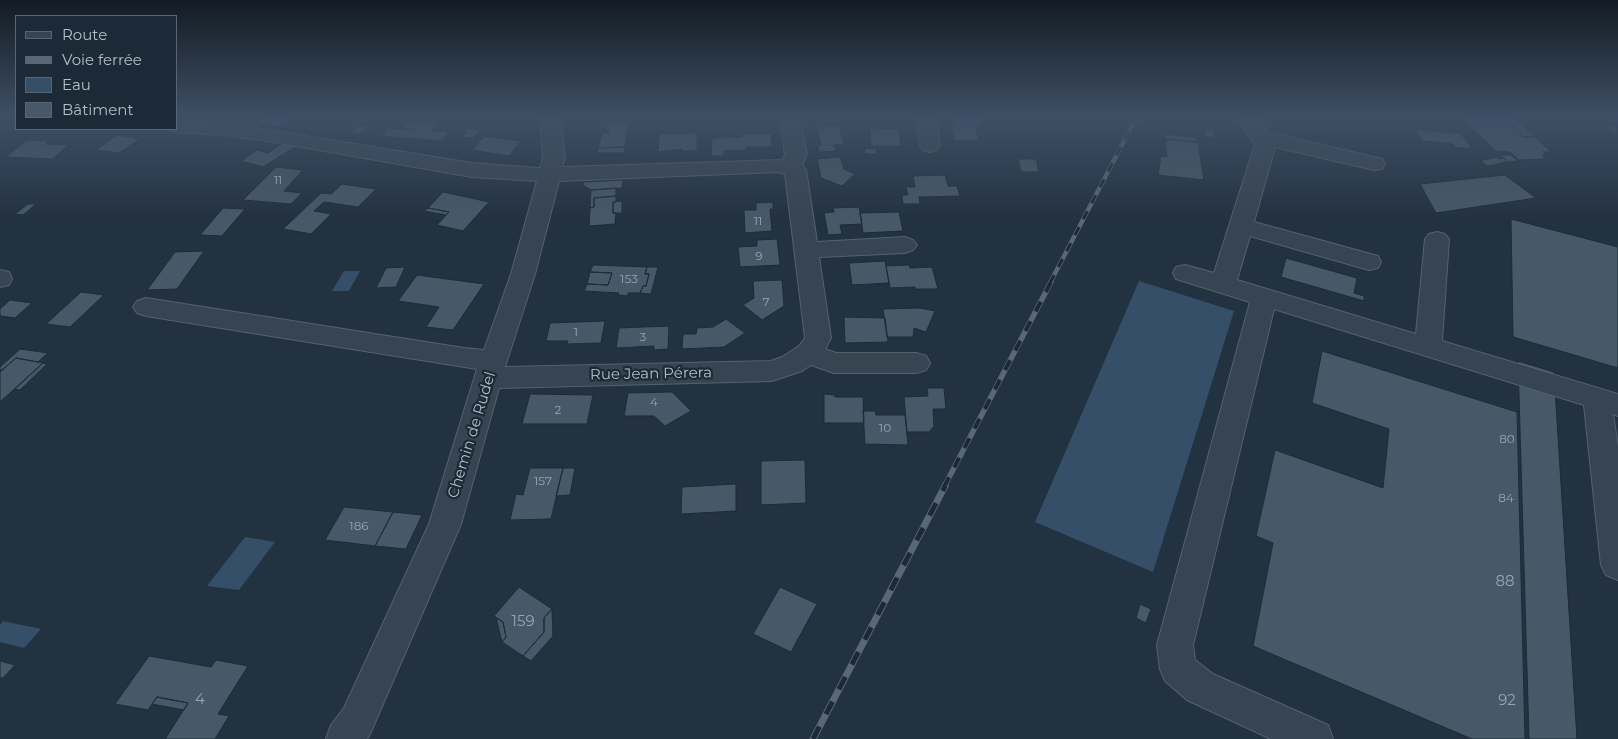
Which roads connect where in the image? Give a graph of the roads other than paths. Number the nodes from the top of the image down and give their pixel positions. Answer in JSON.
{"nodes":[{"id":1,"x":369,"y":152,"type":"edge"},
{"id":2,"x":553,"y":152,"type":"edge"},
{"id":3,"x":796,"y":152,"type":"edge"},
{"id":4,"x":1263,"y":152,"type":"edge"},
{"id":5,"x":1327,"y":152,"type":"edge"},
{"id":6,"x":1374,"y":164,"type":"dead end"},
{"id":7,"x":790,"y":168,"type":"junction"},
{"id":8,"x":548,"y":176,"type":"junction"},
{"id":9,"x":1240,"y":226,"type":"junction"},
{"id":10,"x":1437,"y":239,"type":"dead end"},
{"id":11,"x":905,"y":245,"type":"dead end"},
{"id":12,"x":806,"y":250,"type":"junction"},
{"id":13,"x":1369,"y":262,"type":"dead end"},
{"id":14,"x":1185,"y":273,"type":"dead end"},
{"id":15,"x":1223,"y":285,"type":"junction"},
{"id":16,"x":1264,"y":297,"type":"junction"},
{"id":17,"x":146,"y":307,"type":"dead end"},
{"id":18,"x":1428,"y":346,"type":"junction"},
{"id":19,"x":809,"y":353,"type":"junction"},
{"id":20,"x":916,"y":363,"type":"dead end"},
{"id":21,"x":491,"y":369,"type":"junction"},
{"id":22,"x":1608,"y":402,"type":"edge"},
{"id":23,"x":1618,"y":565,"type":"edge"},
{"id":24,"x":345,"y":739,"type":"edge"},
{"id":25,"x":1314,"y":739,"type":"edge"}],
"edges":[{"from":1,"to":8,"type":"street"},
{"from":2,"to":8,"type":"street","name":"Chemin de Rudel"},
{"from":3,"to":7,"type":"street"},
{"from":4,"to":9,"type":"street"},
{"from":5,"to":6,"type":"street"},
{"from":7,"to":8,"type":"street"},
{"from":7,"to":12,"type":"street"},
{"from":8,"to":21,"type":"street","name":"Chemin de Rudel"},
{"from":9,"to":13,"type":"street"},
{"from":9,"to":15,"type":"street"},
{"from":10,"to":18,"type":"street"},
{"from":11,"to":12,"type":"street"},
{"from":12,"to":19,"type":"street"},
{"from":14,"to":15,"type":"street"},
{"from":15,"to":16,"type":"street"},
{"from":16,"to":18,"type":"street"},
{"from":16,"to":25,"type":"street"},
{"from":17,"to":21,"type":"street","name":"Rue Jean Pérera"},
{"from":18,"to":22,"type":"street"},
{"from":19,"to":20,"type":"street"},
{"from":19,"to":21,"type":"street","name":"Rue Jean Pérera"},
{"from":21,"to":24,"type":"street","name":"Chemin de Rudel"},
{"from":22,"to":23,"type":"street"}]}
